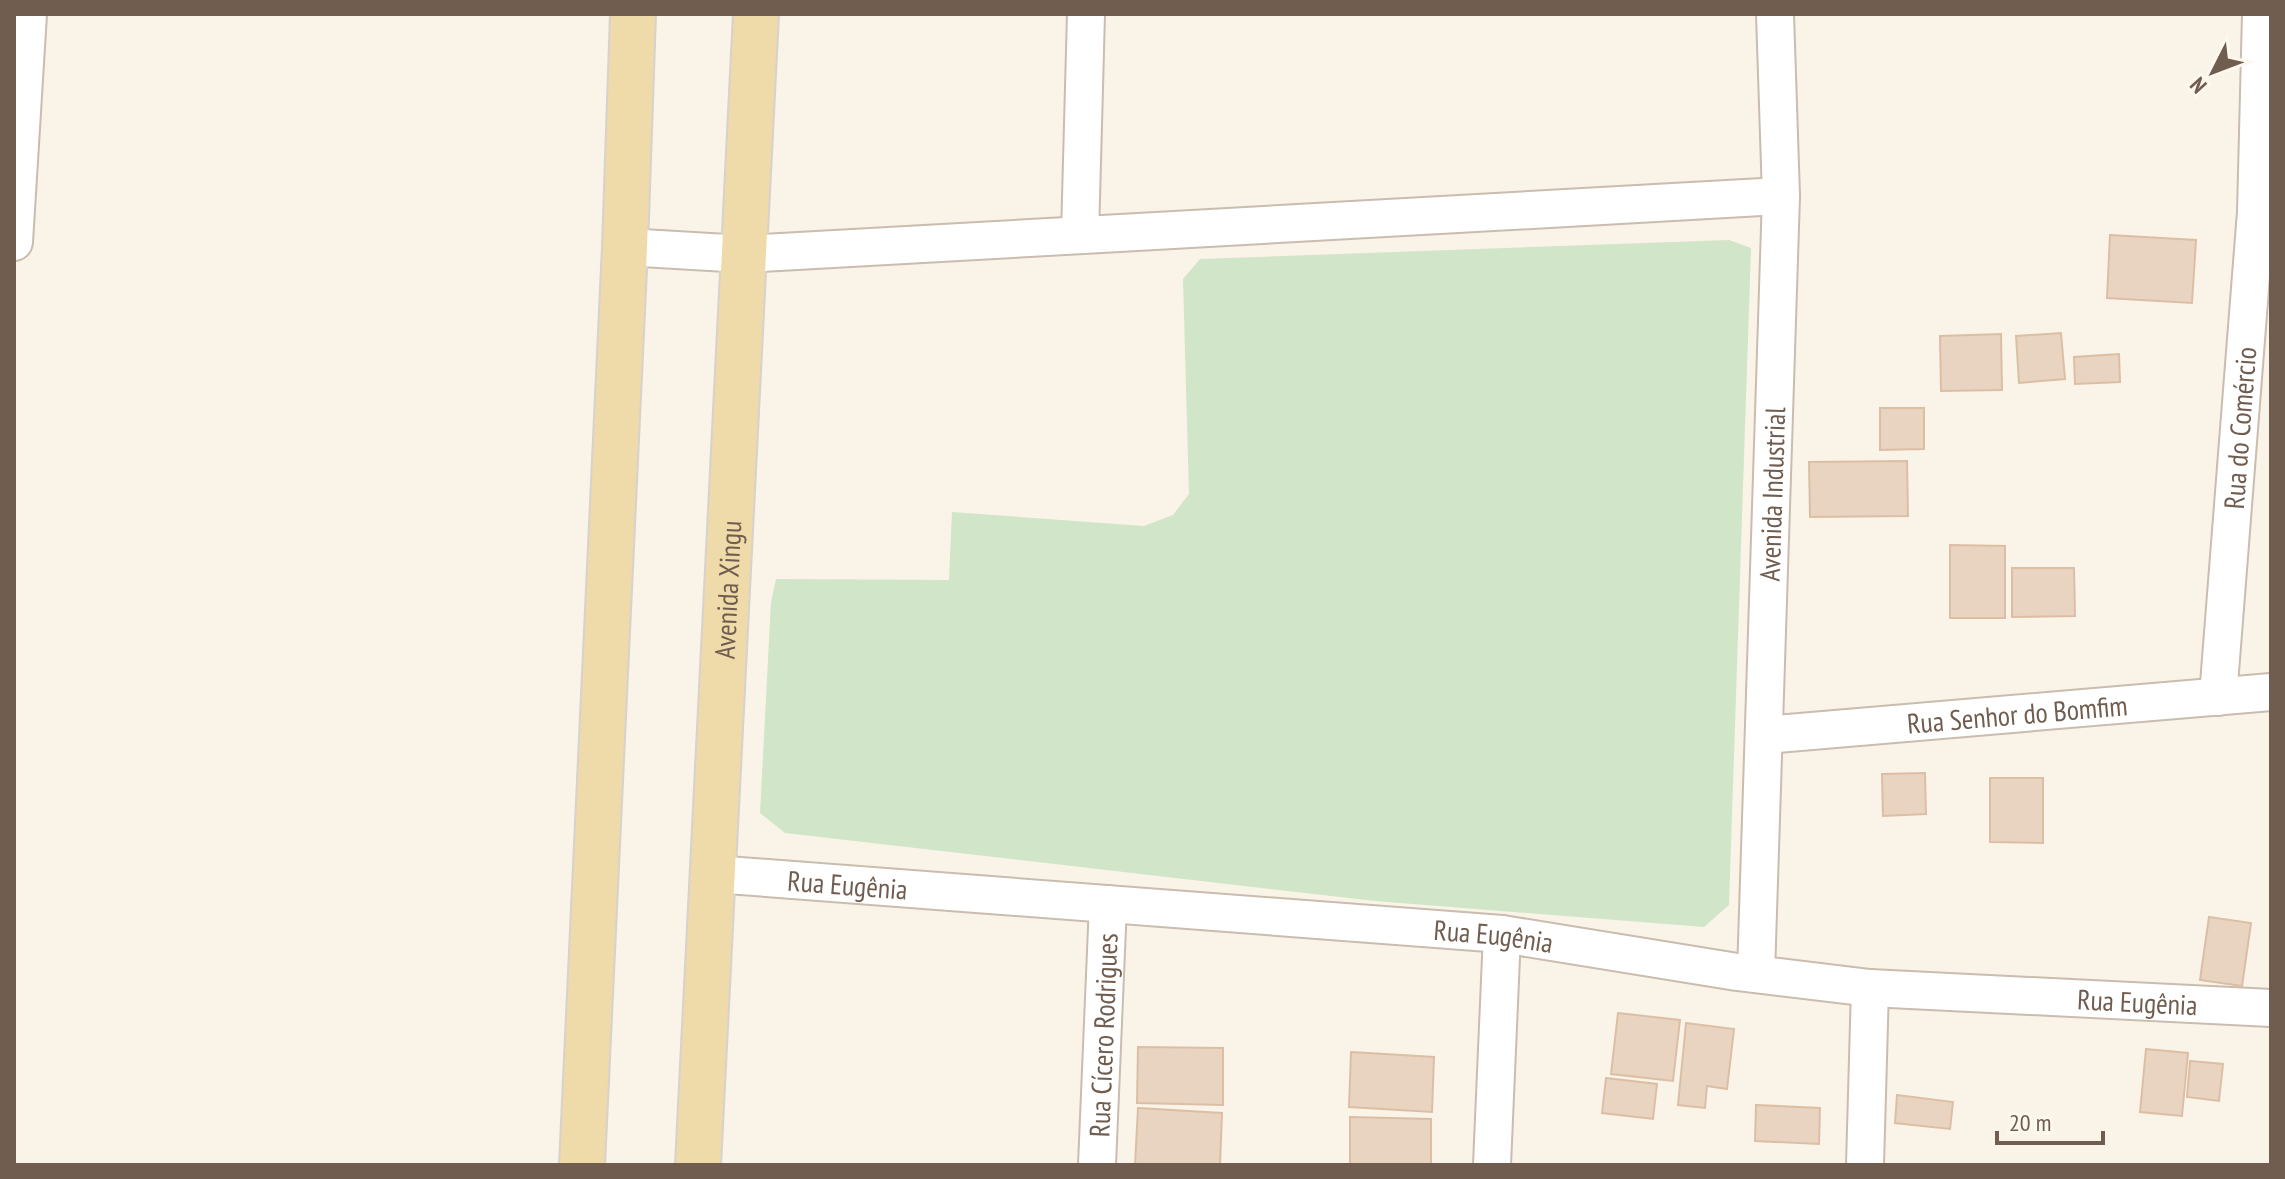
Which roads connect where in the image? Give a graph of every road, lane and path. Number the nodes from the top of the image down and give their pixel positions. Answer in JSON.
{"nodes":[{"id":1,"x":28,"y":14,"type":"edge"},
{"id":2,"x":633,"y":14,"type":"edge"},
{"id":3,"x":756,"y":14,"type":"edge"},
{"id":4,"x":1086,"y":14,"type":"edge"},
{"id":5,"x":1775,"y":14,"type":"edge"},
{"id":6,"x":2261,"y":14,"type":"edge"},
{"id":7,"x":1781,"y":196,"type":"junction"},
{"id":8,"x":1080,"y":235,"type":"junction"},
{"id":9,"x":14,"y":242,"type":"edge"},
{"id":10,"x":625,"y":247,"type":"junction"},
{"id":11,"x":744,"y":254,"type":"junction"},
{"id":12,"x":2271,"y":692,"type":"edge"},
{"id":13,"x":2218,"y":697,"type":"junction"},
{"id":14,"x":1764,"y":735,"type":"junction"},
{"id":15,"x":714,"y":874,"type":"junction"},
{"id":16,"x":1108,"y":904,"type":"junction"},
{"id":17,"x":1502,"y":934,"type":"junction"},
{"id":18,"x":1756,"y":974,"type":"junction"},
{"id":19,"x":1870,"y":988,"type":"junction"},
{"id":20,"x":2271,"y":1008,"type":"edge"},
{"id":21,"x":582,"y":1165,"type":"edge"},
{"id":22,"x":698,"y":1165,"type":"edge"},
{"id":23,"x":1097,"y":1165,"type":"edge"},
{"id":24,"x":1492,"y":1165,"type":"edge"},
{"id":25,"x":1865,"y":1165,"type":"edge"}],
"edges":[{"from":1,"to":9,"type":"street"},
{"from":2,"to":10,"type":"main road"},
{"from":3,"to":11,"type":"main road","name":"Avenida Xingu"},
{"from":4,"to":8,"type":"street"},
{"from":5,"to":7,"type":"street","name":"Avenida Industrial"},
{"from":6,"to":13,"type":"street","name":"Rua do Comércio"},
{"from":7,"to":8,"type":"street"},
{"from":7,"to":14,"type":"street","name":"Avenida Industrial"},
{"from":8,"to":11,"type":"street"},
{"from":10,"to":11,"type":"street"},
{"from":10,"to":21,"type":"main road"},
{"from":11,"to":15,"type":"main road","name":"Avenida Xingu"},
{"from":12,"to":13,"type":"street","name":"Rua Senhor do Bomfim"},
{"from":13,"to":14,"type":"street","name":"Rua Senhor do Bomfim"},
{"from":14,"to":18,"type":"street","name":"Avenida Industrial"},
{"from":15,"to":16,"type":"street","name":"Rua Eugênia"},
{"from":15,"to":22,"type":"main road","name":"Avenida Xingu"},
{"from":16,"to":17,"type":"street","name":"Rua Eugênia"},
{"from":16,"to":23,"type":"street","name":"Rua Cícero Rodrigues"},
{"from":17,"to":18,"type":"street","name":"Rua Eugênia"},
{"from":17,"to":24,"type":"street"},
{"from":18,"to":19,"type":"street","name":"Rua Eugênia"},
{"from":19,"to":20,"type":"street","name":"Rua Eugênia"},
{"from":19,"to":25,"type":"street"}]}
